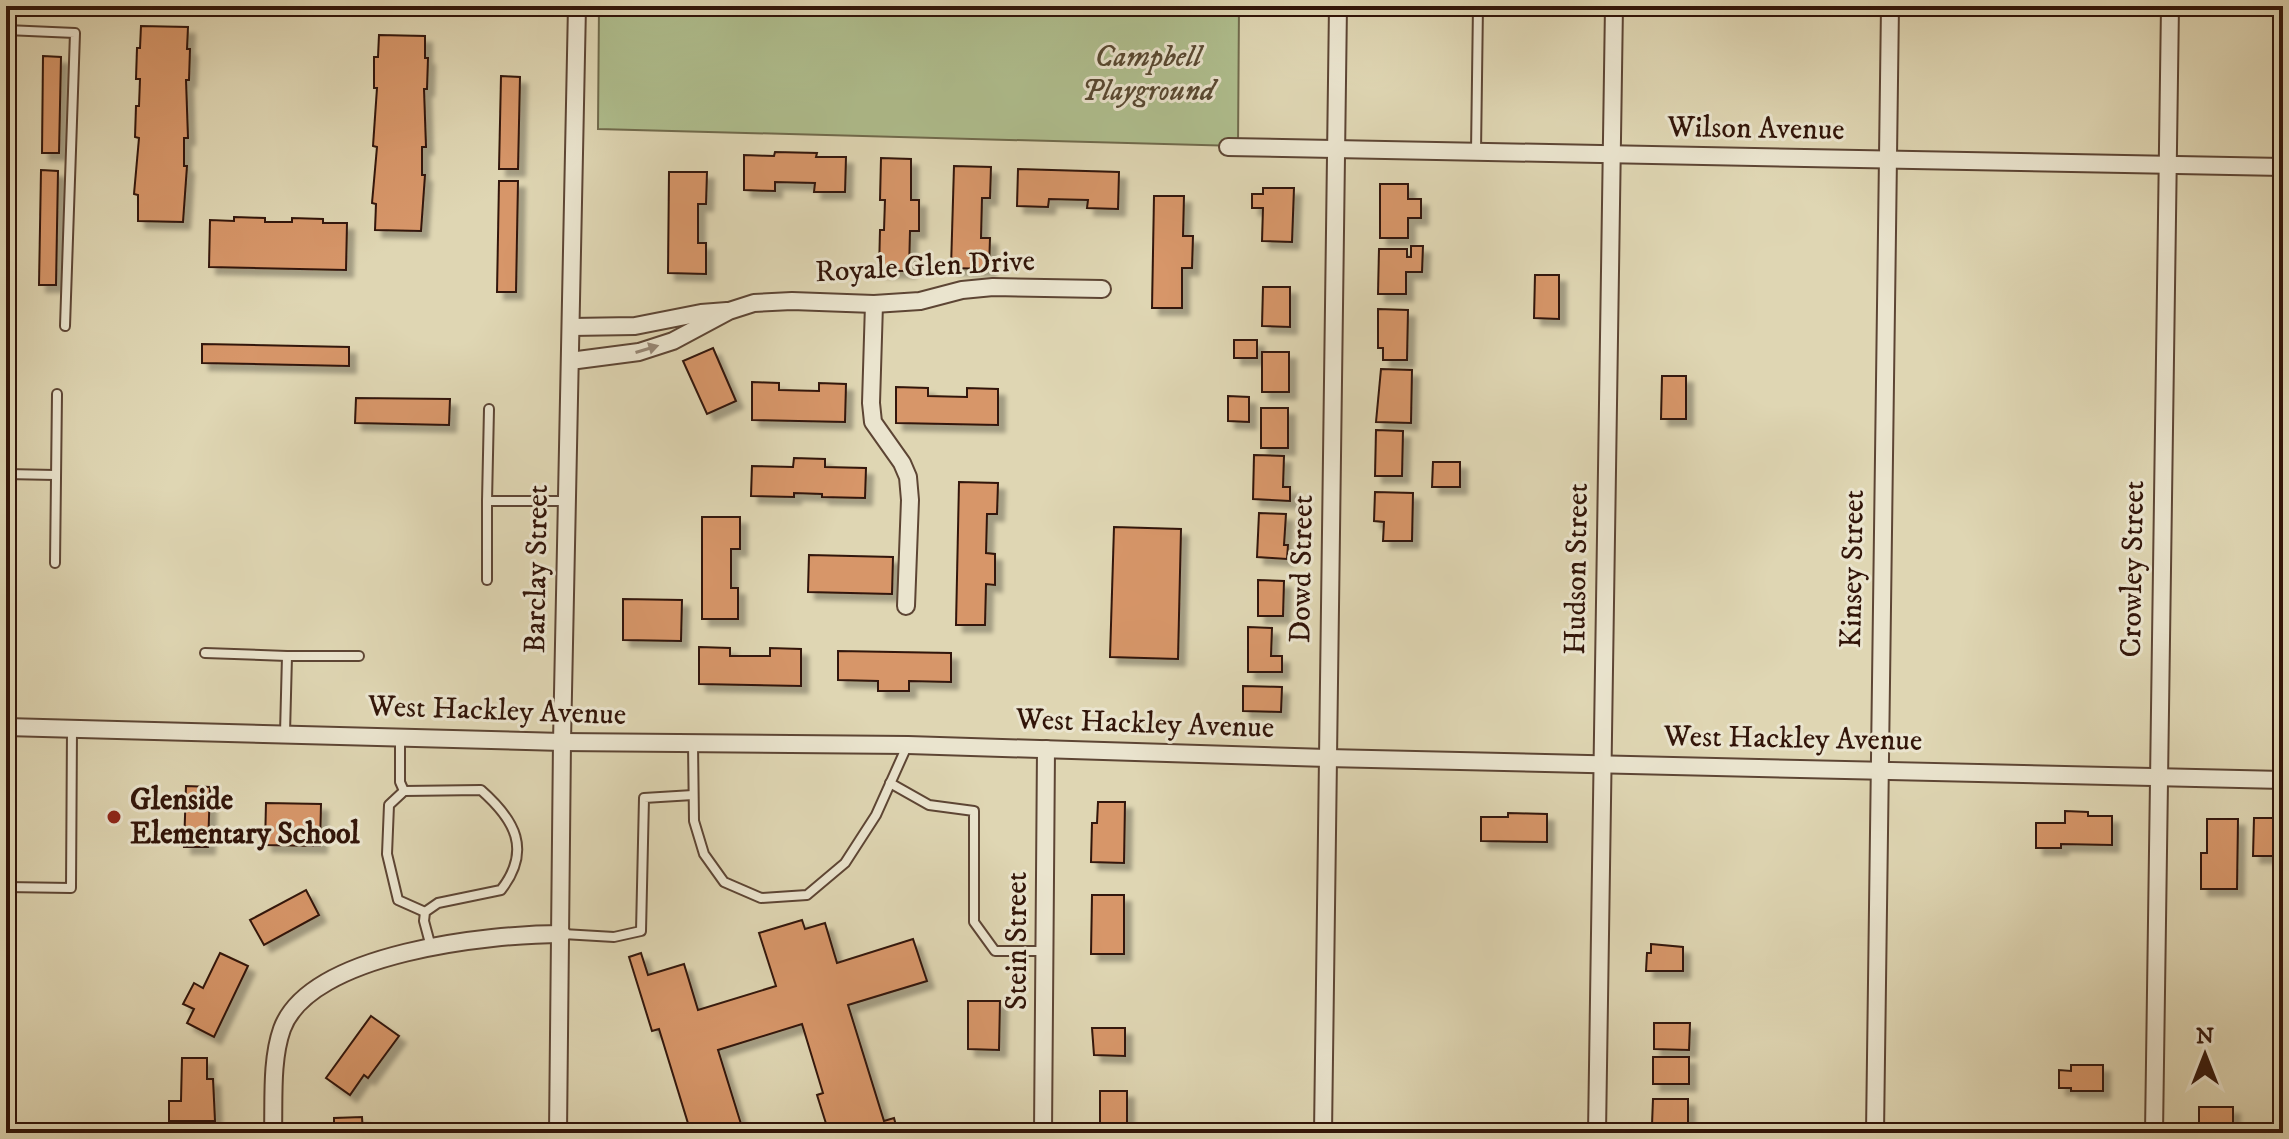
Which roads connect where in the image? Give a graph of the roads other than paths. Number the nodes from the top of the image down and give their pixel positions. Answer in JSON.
{"nodes":[{"id":1,"x":577,"y":6,"type":"edge"},
{"id":2,"x":1338,"y":6,"type":"edge"},
{"id":3,"x":1478,"y":6,"type":"edge"},
{"id":4,"x":1614,"y":6,"type":"edge"},
{"id":5,"x":1890,"y":6,"type":"edge"},
{"id":6,"x":2170,"y":6,"type":"edge"},
{"id":7,"x":6,"y":30,"type":"edge"},
{"id":8,"x":1228,"y":147,"type":"dead end"},
{"id":9,"x":1335,"y":148,"type":"junction"},
{"id":10,"x":1476,"y":151,"type":"junction"},
{"id":11,"x":1611,"y":154,"type":"junction"},
{"id":12,"x":1887,"y":160,"type":"junction"},
{"id":13,"x":2167,"y":166,"type":"junction"},
{"id":14,"x":2283,"y":167,"type":"edge"},
{"id":15,"x":1102,"y":289,"type":"dead end"},
{"id":16,"x":874,"y":304,"type":"junction"},
{"id":17,"x":729,"y":311,"type":"junction"},
{"id":18,"x":65,"y":326,"type":"dead end"},
{"id":19,"x":571,"y":327,"type":"junction"},
{"id":20,"x":570,"y":361,"type":"junction"},
{"id":21,"x":57,"y":394,"type":"dead end"},
{"id":22,"x":489,"y":409,"type":"dead end"},
{"id":23,"x":6,"y":474,"type":"edge"},
{"id":24,"x":55,"y":475,"type":"junction"},
{"id":25,"x":487,"y":501,"type":"junction"},
{"id":26,"x":567,"y":501,"type":"junction"},
{"id":27,"x":55,"y":563,"type":"dead end"},
{"id":28,"x":487,"y":580,"type":"dead end"},
{"id":29,"x":906,"y":606,"type":"dead end"},
{"id":30,"x":205,"y":653,"type":"dead end"},
{"id":31,"x":287,"y":656,"type":"junction"},
{"id":32,"x":359,"y":656,"type":"dead end"},
{"id":33,"x":6,"y":727,"type":"edge"},
{"id":34,"x":72,"y":730,"type":"junction"},
{"id":35,"x":285,"y":733,"type":"junction"},
{"id":36,"x":400,"y":737,"type":"junction"},
{"id":37,"x":562,"y":742,"type":"junction"},
{"id":38,"x":693,"y":744,"type":"junction"},
{"id":39,"x":908,"y":745,"type":"junction"},
{"id":40,"x":1046,"y":749,"type":"junction"},
{"id":41,"x":1327,"y":758,"type":"junction"},
{"id":42,"x":1602,"y":763,"type":"junction"},
{"id":43,"x":1879,"y":768,"type":"junction"},
{"id":44,"x":2158,"y":777,"type":"junction"},
{"id":45,"x":2283,"y":780,"type":"edge"},
{"id":46,"x":890,"y":783,"type":"junction"},
{"id":47,"x":404,"y":791,"type":"junction"},
{"id":48,"x":693,"y":795,"type":"junction"},
{"id":49,"x":6,"y":887,"type":"edge"},
{"id":50,"x":425,"y":912,"type":"junction"},
{"id":51,"x":562,"y":934,"type":"junction"},
{"id":52,"x":431,"y":948,"type":"junction"},
{"id":53,"x":1045,"y":951,"type":"junction"},
{"id":54,"x":273,"y":1133,"type":"edge"},
{"id":55,"x":558,"y":1133,"type":"edge"},
{"id":56,"x":1043,"y":1133,"type":"edge"},
{"id":57,"x":1323,"y":1133,"type":"edge"},
{"id":58,"x":1597,"y":1133,"type":"edge"},
{"id":59,"x":1875,"y":1133,"type":"edge"},
{"id":60,"x":2154,"y":1133,"type":"edge"}],
"edges":[{"from":1,"to":19,"type":"street","name":"Barclay Street"},
{"from":2,"to":9,"type":"street","name":"Dowd Street"},
{"from":3,"to":10,"type":"lane"},
{"from":4,"to":11,"type":"street","name":"Hudson Street"},
{"from":5,"to":12,"type":"street","name":"Kinsey Street"},
{"from":6,"to":13,"type":"street","name":"Crowley Street"},
{"from":7,"to":18,"type":"lane"},
{"from":8,"to":9,"type":"street","name":"Wilson Avenue"},
{"from":9,"to":10,"type":"street","name":"Wilson Avenue"},
{"from":9,"to":41,"type":"street","name":"Dowd Street"},
{"from":10,"to":11,"type":"street","name":"Wilson Avenue"},
{"from":11,"to":12,"type":"street","name":"Wilson Avenue"},
{"from":11,"to":42,"type":"street","name":"Hudson Street"},
{"from":12,"to":13,"type":"street","name":"Wilson Avenue"},
{"from":12,"to":43,"type":"street","name":"Kinsey Street"},
{"from":13,"to":14,"type":"street","name":"Wilson Avenue"},
{"from":13,"to":44,"type":"street","name":"Crowley Street"},
{"from":15,"to":16,"type":"street","name":"Royale Glen Drive"},
{"from":16,"to":17,"type":"street","name":"Royale Glen Drive"},
{"from":16,"to":29,"type":"street"},
{"from":17,"to":19,"type":"street"},
{"from":20,"to":17,"type":"street","name":"Royale Glen Drive","one_way":true},
{"from":19,"to":20,"type":"street","name":"Barclay Street"},
{"from":20,"to":26,"type":"street","name":"Barclay Street"},
{"from":21,"to":24,"type":"lane"},
{"from":22,"to":25,"type":"lane"},
{"from":23,"to":24,"type":"lane"},
{"from":24,"to":27,"type":"lane"},
{"from":25,"to":26,"type":"lane"},
{"from":25,"to":28,"type":"lane"},
{"from":26,"to":37,"type":"street","name":"Barclay Street"},
{"from":30,"to":31,"type":"lane"},
{"from":31,"to":32,"type":"lane"},
{"from":31,"to":35,"type":"lane"},
{"from":33,"to":34,"type":"street","name":"West Hackley Avenue"},
{"from":34,"to":35,"type":"street","name":"West Hackley Avenue"},
{"from":34,"to":49,"type":"lane"},
{"from":35,"to":36,"type":"street","name":"West Hackley Avenue"},
{"from":36,"to":37,"type":"street","name":"West Hackley Avenue"},
{"from":36,"to":47,"type":"lane"},
{"from":37,"to":38,"type":"street","name":"West Hackley Avenue"},
{"from":37,"to":51,"type":"street","name":"Barclay Street"},
{"from":38,"to":39,"type":"street","name":"West Hackley Avenue"},
{"from":38,"to":48,"type":"lane"},
{"from":39,"to":40,"type":"street","name":"West Hackley Avenue"},
{"from":39,"to":46,"type":"lane"},
{"from":40,"to":41,"type":"street","name":"West Hackley Avenue"},
{"from":40,"to":53,"type":"street","name":"Stein Street"},
{"from":41,"to":42,"type":"street","name":"West Hackley Avenue"},
{"from":41,"to":57,"type":"street","name":"Dowd Street"},
{"from":42,"to":43,"type":"street","name":"West Hackley Avenue"},
{"from":42,"to":58,"type":"street","name":"Hudson Street"},
{"from":43,"to":44,"type":"street","name":"West Hackley Avenue"},
{"from":43,"to":59,"type":"street","name":"Kinsey Street"},
{"from":44,"to":45,"type":"street","name":"West Hackley Avenue"},
{"from":44,"to":60,"type":"street","name":"Crowley Street"},
{"from":46,"to":48,"type":"lane"},
{"from":46,"to":53,"type":"lane"},
{"from":47,"to":50,"type":"lane"},
{"from":47,"to":50,"type":"lane"},
{"from":48,"to":51,"type":"lane"},
{"from":50,"to":52,"type":"lane"},
{"from":51,"to":52,"type":"street"},
{"from":51,"to":55,"type":"street","name":"Barclay Street"},
{"from":52,"to":54,"type":"street"},
{"from":53,"to":56,"type":"street","name":"Stein Street"}]}
